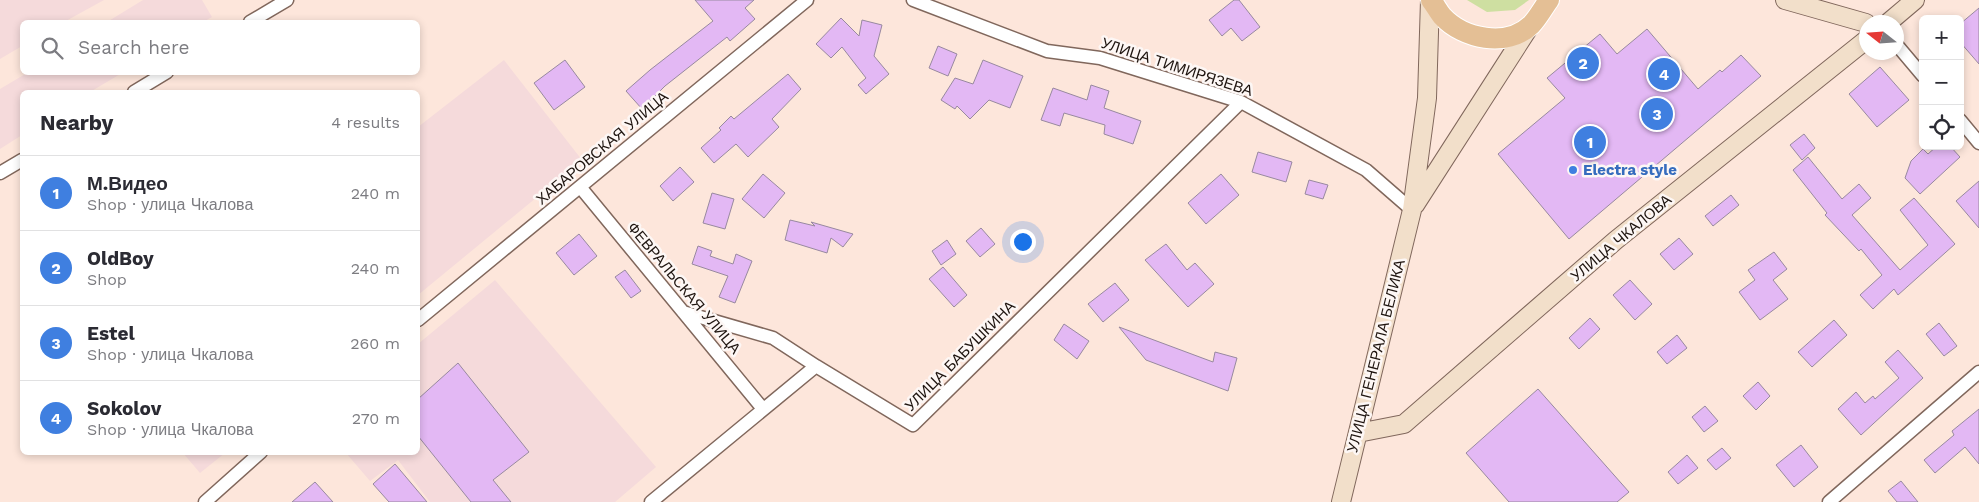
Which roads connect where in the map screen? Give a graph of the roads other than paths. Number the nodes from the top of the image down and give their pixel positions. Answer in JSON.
{"nodes":[{"id":1,"x":287,"y":0,"type":"edge"},
{"id":2,"x":806,"y":0,"type":"edge"},
{"id":3,"x":913,"y":0,"type":"edge"},
{"id":4,"x":1430,"y":0,"type":"edge"},
{"id":5,"x":1550,"y":0,"type":"edge"},
{"id":6,"x":1785,"y":0,"type":"edge"},
{"id":7,"x":1915,"y":0,"type":"edge"},
{"id":8,"x":927,"y":3,"type":"edge"},
{"id":9,"x":1897,"y":15,"type":"edge"},
{"id":10,"x":253,"y":20,"type":"edge"},
{"id":11,"x":1859,"y":21,"type":"edge"},
{"id":12,"x":1530,"y":26,"type":"junction"},
{"id":13,"x":1859,"y":46,"type":"edge"},
{"id":14,"x":1904,"y":53,"type":"edge"},
{"id":15,"x":1919,"y":71,"type":"edge"},
{"id":16,"x":162,"y":75,"type":"edge"},
{"id":17,"x":137,"y":90,"type":"edge"},
{"id":18,"x":1241,"y":102,"type":"junction"},
{"id":19,"x":1964,"y":125,"type":"edge"},
{"id":20,"x":1979,"y":143,"type":"edge"},
{"id":21,"x":20,"y":161,"type":"edge"},
{"id":22,"x":0,"y":173,"type":"edge"},
{"id":23,"x":580,"y":188,"type":"junction"},
{"id":24,"x":1412,"y":210,"type":"junction"},
{"id":25,"x":682,"y":311,"type":"junction"},
{"id":26,"x":420,"y":318,"type":"edge"},
{"id":27,"x":816,"y":366,"type":"junction"},
{"id":28,"x":1979,"y":372,"type":"edge"},
{"id":29,"x":763,"y":409,"type":"junction"},
{"id":30,"x":1358,"y":433,"type":"junction"},
{"id":31,"x":258,"y":455,"type":"edge"},
{"id":32,"x":205,"y":502,"type":"edge"},
{"id":33,"x":651,"y":502,"type":"edge"},
{"id":34,"x":1341,"y":502,"type":"edge"},
{"id":35,"x":1829,"y":502,"type":"edge"}],
"edges":[{"from":1,"to":10,"type":"street"},
{"from":2,"to":23,"type":"street","name":"ХАБАРОВСКАЯ УЛИЦА"},
{"from":3,"to":8,"type":"street","name":"УЛИЦА ТИМИРЯЗЕВА"},
{"from":4,"to":12,"type":"main road"},
{"from":4,"to":24,"type":"main road"},
{"from":5,"to":12,"type":"main road"},
{"from":6,"to":11,"type":"main road"},
{"from":7,"to":9,"type":"main road"},
{"from":8,"to":18,"type":"street","name":"УЛИЦА ТИМИРЯЗЕВА"},
{"from":12,"to":24,"type":"main road"},
{"from":13,"to":30,"type":"main road","name":"УЛИЦА ЧКАЛОВА"},
{"from":14,"to":15,"type":"street"},
{"from":16,"to":17,"type":"street"},
{"from":18,"to":24,"type":"street","name":"УЛИЦА ТИМИРЯЗЕВА"},
{"from":18,"to":27,"type":"street","name":"УЛИЦА БАБУШКИНА"},
{"from":19,"to":20,"type":"street"},
{"from":21,"to":22,"type":"street"},
{"from":23,"to":25,"type":"street","name":"ФЕВРАЛЬСКАЯ УЛИЦА"},
{"from":23,"to":26,"type":"street","name":"ХАБАРОВСКАЯ УЛИЦА"},
{"from":24,"to":30,"type":"main road","name":"УЛИЦА ГЕНЕРАЛА БЕЛИКА"},
{"from":25,"to":27,"type":"street"},
{"from":25,"to":29,"type":"street","name":"ФЕВРАЛЬСКАЯ УЛИЦА"},
{"from":27,"to":29,"type":"street"},
{"from":28,"to":35,"type":"street"},
{"from":29,"to":33,"type":"street"},
{"from":30,"to":34,"type":"main road","name":"УЛИЦА ГЕНЕРАЛА БЕЛИКА"},
{"from":31,"to":32,"type":"street"}]}
